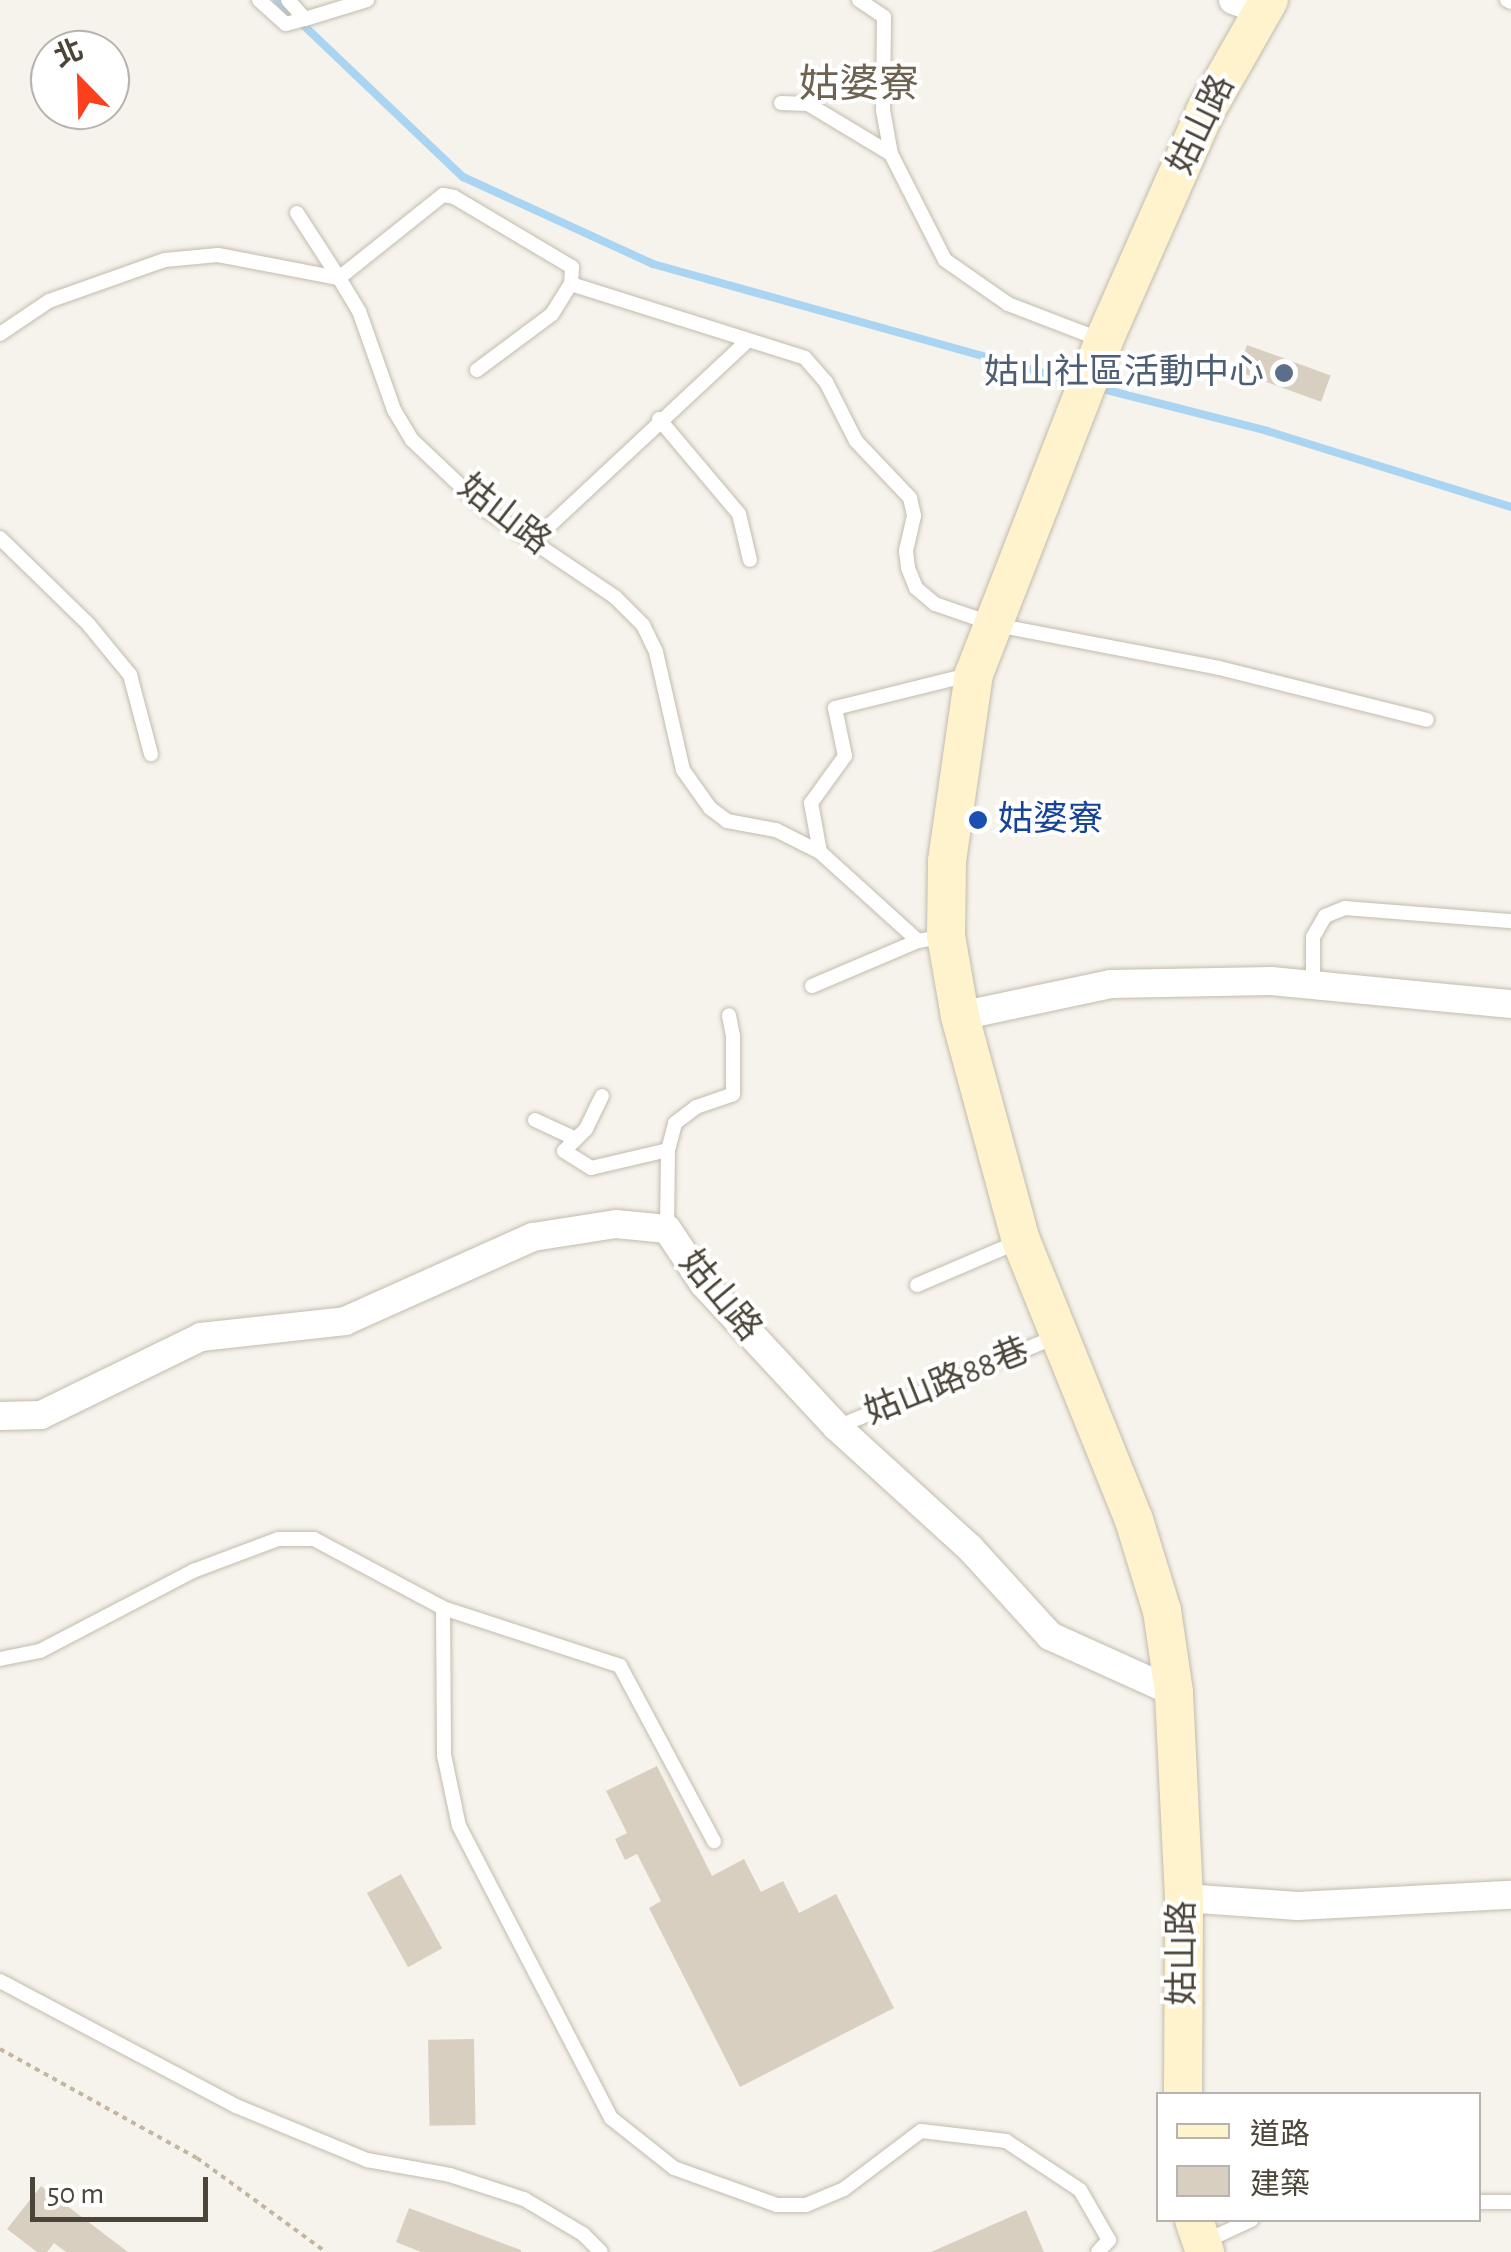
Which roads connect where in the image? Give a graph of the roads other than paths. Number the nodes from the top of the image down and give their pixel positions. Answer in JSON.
{"nodes":[{"id":1,"x":259,"y":0,"type":"edge"},
{"id":2,"x":288,"y":0,"type":"edge"},
{"id":3,"x":368,"y":0,"type":"edge"},
{"id":4,"x":860,"y":0,"type":"edge"},
{"id":5,"x":1251,"y":3,"type":"edge"},
{"id":6,"x":305,"y":19,"type":"junction"},
{"id":7,"x":782,"y":103,"type":"dead end"},
{"id":8,"x":891,"y":154,"type":"junction"},
{"id":9,"x":297,"y":213,"type":"dead end"},
{"id":10,"x":339,"y":278,"type":"junction"},
{"id":11,"x":571,"y":284,"type":"junction"},
{"id":12,"x":0,"y":334,"type":"edge"},
{"id":13,"x":746,"y":342,"type":"junction"},
{"id":14,"x":1099,"y":352,"type":"junction"},
{"id":15,"x":477,"y":370,"type":"dead end"},
{"id":16,"x":660,"y":419,"type":"junction"},
{"id":17,"x":0,"y":538,"type":"edge"},
{"id":18,"x":534,"y":540,"type":"junction"},
{"id":19,"x":750,"y":560,"type":"dead end"},
{"id":20,"x":996,"y":626,"type":"junction"},
{"id":21,"x":974,"y":674,"type":"junction"},
{"id":22,"x":1427,"y":720,"type":"dead end"},
{"id":23,"x":151,"y":754,"type":"dead end"},
{"id":24,"x":820,"y":852,"type":"junction"},
{"id":25,"x":1511,"y":921,"type":"edge"},
{"id":26,"x":932,"y":939,"type":"junction"},
{"id":27,"x":812,"y":986,"type":"dead end"},
{"id":28,"x":1313,"y":987,"type":"junction"},
{"id":29,"x":1511,"y":1004,"type":"edge"},
{"id":30,"x":729,"y":1014,"type":"dead end"},
{"id":31,"x":960,"y":1016,"type":"junction"},
{"id":32,"x":602,"y":1096,"type":"dead end"},
{"id":33,"x":535,"y":1120,"type":"dead end"},
{"id":34,"x":576,"y":1139,"type":"junction"},
{"id":35,"x":668,"y":1150,"type":"junction"},
{"id":36,"x":667,"y":1229,"type":"junction"},
{"id":37,"x":1021,"y":1241,"type":"junction"},
{"id":38,"x":917,"y":1285,"type":"dead end"},
{"id":39,"x":1058,"y":1336,"type":"junction"},
{"id":40,"x":0,"y":1416,"type":"edge"},
{"id":41,"x":837,"y":1428,"type":"junction"},
{"id":42,"x":443,"y":1608,"type":"junction"},
{"id":43,"x":0,"y":1660,"type":"edge"},
{"id":44,"x":1174,"y":1692,"type":"junction"},
{"id":45,"x":714,"y":1842,"type":"dead end"},
{"id":46,"x":1511,"y":1895,"type":"edge"},
{"id":47,"x":1184,"y":1898,"type":"junction"},
{"id":48,"x":0,"y":1981,"type":"edge"},
{"id":49,"x":1182,"y":2092,"type":"edge"},
{"id":50,"x":1481,"y":2202,"type":"edge"},
{"id":51,"x":1511,"y":2202,"type":"edge"},
{"id":52,"x":1245,"y":2222,"type":"edge"},
{"id":53,"x":1200,"y":2238,"type":"edge"},
{"id":54,"x":601,"y":2252,"type":"edge"},
{"id":55,"x":1098,"y":2252,"type":"edge"}],
"edges":[{"from":1,"to":6,"type":"lane"},
{"from":2,"to":6,"type":"lane"},
{"from":3,"to":6,"type":"lane"},
{"from":4,"to":8,"type":"lane"},
{"from":5,"to":14,"type":"street","name":"姑山路"},
{"from":7,"to":8,"type":"lane"},
{"from":8,"to":14,"type":"lane"},
{"from":9,"to":10,"type":"lane","name":"姑山路"},
{"from":10,"to":11,"type":"lane"},
{"from":10,"to":12,"type":"lane"},
{"from":10,"to":18,"type":"lane","name":"姑山路"},
{"from":11,"to":13,"type":"lane"},
{"from":11,"to":15,"type":"lane"},
{"from":13,"to":16,"type":"lane"},
{"from":13,"to":20,"type":"lane"},
{"from":14,"to":20,"type":"street","name":"姑山路"},
{"from":16,"to":18,"type":"lane"},
{"from":16,"to":19,"type":"lane"},
{"from":17,"to":23,"type":"lane"},
{"from":18,"to":24,"type":"lane","name":"姑山路"},
{"from":20,"to":21,"type":"street","name":"姑山路"},
{"from":20,"to":22,"type":"lane"},
{"from":21,"to":24,"type":"lane"},
{"from":21,"to":26,"type":"street","name":"姑山路"},
{"from":24,"to":26,"type":"lane","name":"姑山路"},
{"from":25,"to":28,"type":"lane"},
{"from":26,"to":27,"type":"lane"},
{"from":26,"to":31,"type":"street","name":"姑山路"},
{"from":28,"to":29,"type":"street"},
{"from":28,"to":31,"type":"street"},
{"from":30,"to":35,"type":"lane"},
{"from":31,"to":37,"type":"street","name":"姑山路"},
{"from":32,"to":34,"type":"lane"},
{"from":33,"to":34,"type":"lane"},
{"from":34,"to":35,"type":"lane"},
{"from":35,"to":36,"type":"lane"},
{"from":36,"to":40,"type":"street","name":"姑山路"},
{"from":36,"to":41,"type":"street","name":"姑山路"},
{"from":37,"to":38,"type":"lane"},
{"from":37,"to":39,"type":"street","name":"姑山路"},
{"from":39,"to":41,"type":"lane","name":"姑山路88巷"},
{"from":39,"to":44,"type":"street","name":"姑山路"},
{"from":41,"to":44,"type":"street","name":"姑山路"},
{"from":42,"to":43,"type":"lane"},
{"from":42,"to":45,"type":"lane"},
{"from":42,"to":55,"type":"lane"},
{"from":44,"to":47,"type":"street","name":"姑山路"},
{"from":46,"to":47,"type":"street"},
{"from":47,"to":49,"type":"street","name":"姑山路"},
{"from":48,"to":54,"type":"lane"},
{"from":50,"to":51,"type":"lane"},
{"from":52,"to":53,"type":"lane"}]}
